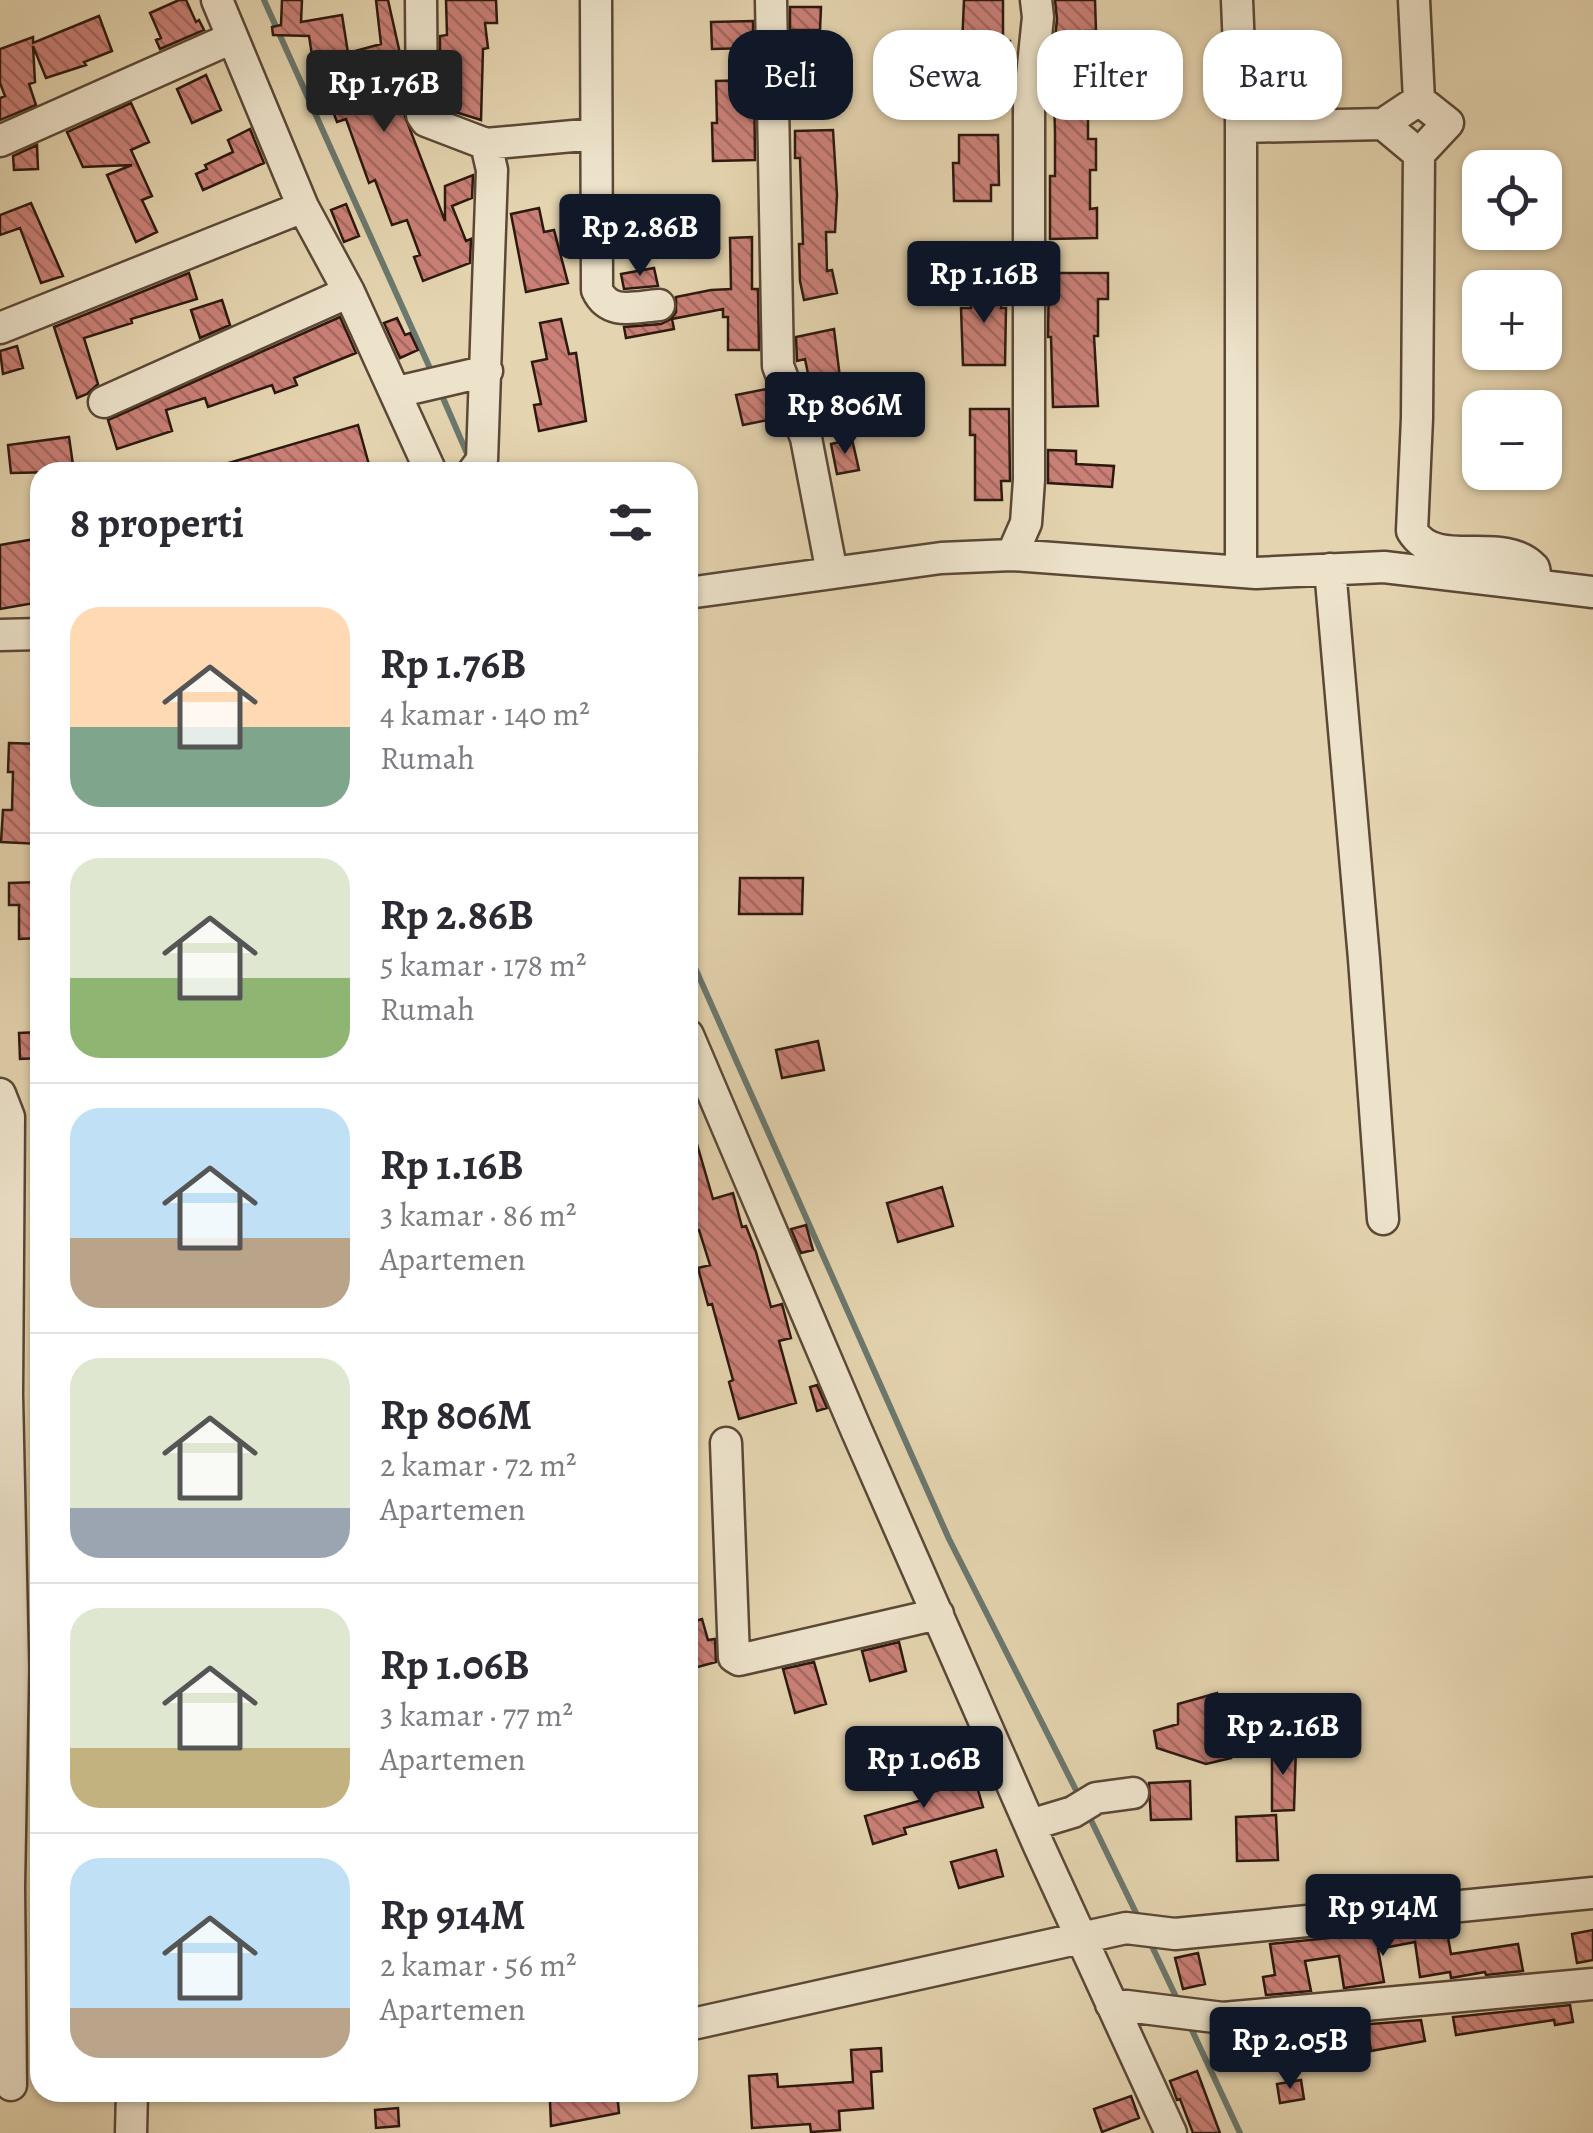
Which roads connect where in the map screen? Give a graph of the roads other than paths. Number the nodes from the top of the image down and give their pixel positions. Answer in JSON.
{"nodes":[{"id":1,"x":216,"y":0,"type":"edge"},
{"id":2,"x":421,"y":0,"type":"edge"},
{"id":3,"x":596,"y":0,"type":"edge"},
{"id":4,"x":771,"y":0,"type":"edge"},
{"id":5,"x":1036,"y":0,"type":"edge"},
{"id":6,"x":1237,"y":0,"type":"edge"},
{"id":7,"x":1414,"y":0,"type":"edge"},
{"id":8,"x":232,"y":38,"type":"junction"},
{"id":9,"x":1418,"y":100,"type":"junction"},
{"id":10,"x":1383,"y":124,"type":"junction"},
{"id":11,"x":1241,"y":128,"type":"junction"},
{"id":12,"x":596,"y":134,"type":"junction"},
{"id":13,"x":0,"y":141,"type":"edge"},
{"id":14,"x":486,"y":144,"type":"junction"},
{"id":15,"x":1419,"y":154,"type":"junction"},
{"id":16,"x":303,"y":207,"type":"junction"},
{"id":17,"x":349,"y":292,"type":"junction"},
{"id":18,"x":658,"y":305,"type":"dead end"},
{"id":19,"x":0,"y":328,"type":"edge"},
{"id":20,"x":487,"y":372,"type":"junction"},
{"id":21,"x":396,"y":392,"type":"junction"},
{"id":22,"x":104,"y":402,"type":"dead end"},
{"id":23,"x":427,"y":462,"type":"edge"},
{"id":24,"x":477,"y":462,"type":"edge"},
{"id":25,"x":1012,"y":555,"type":"junction"},
{"id":26,"x":1330,"y":568,"type":"junction"},
{"id":27,"x":1241,"y":571,"type":"junction"},
{"id":28,"x":832,"y":572,"type":"junction"},
{"id":29,"x":1537,"y":585,"type":"junction"},
{"id":30,"x":698,"y":592,"type":"edge"},
{"id":31,"x":1593,"y":592,"type":"edge"},
{"id":32,"x":0,"y":634,"type":"edge"},
{"id":33,"x":30,"y":634,"type":"edge"},
{"id":34,"x":698,"y":1059,"type":"edge"},
{"id":35,"x":0,"y":1094,"type":"edge"},
{"id":36,"x":1383,"y":1218,"type":"dead end"},
{"id":37,"x":726,"y":1443,"type":"dead end"},
{"id":38,"x":938,"y":1614,"type":"junction"},
{"id":39,"x":1132,"y":1793,"type":"dead end"},
{"id":40,"x":1030,"y":1824,"type":"junction"},
{"id":41,"x":1593,"y":1892,"type":"edge"},
{"id":42,"x":1081,"y":1938,"type":"junction"},
{"id":43,"x":1593,"y":1984,"type":"edge"},
{"id":44,"x":1110,"y":2004,"type":"junction"},
{"id":45,"x":698,"y":2024,"type":"edge"},
{"id":46,"x":17,"y":2085,"type":"edge"},
{"id":47,"x":132,"y":2102,"type":"edge"},
{"id":48,"x":131,"y":2133,"type":"edge"},
{"id":49,"x":1171,"y":2133,"type":"edge"}],
"edges":[{"from":1,"to":8,"type":"street"},
{"from":2,"to":14,"type":"street"},
{"from":3,"to":12,"type":"street"},
{"from":4,"to":28,"type":"street"},
{"from":5,"to":25,"type":"street"},
{"from":6,"to":11,"type":"street"},
{"from":7,"to":9,"type":"street"},
{"from":8,"to":13,"type":"street"},
{"from":8,"to":16,"type":"street"},
{"from":9,"to":10,"type":"street"},
{"from":9,"to":15,"type":"street"},
{"from":10,"to":11,"type":"street"},
{"from":10,"to":15,"type":"street"},
{"from":11,"to":27,"type":"street"},
{"from":12,"to":14,"type":"street"},
{"from":12,"to":18,"type":"street"},
{"from":14,"to":20,"type":"street"},
{"from":15,"to":29,"type":"street"},
{"from":16,"to":17,"type":"street"},
{"from":16,"to":19,"type":"street"},
{"from":17,"to":21,"type":"street"},
{"from":17,"to":22,"type":"street"},
{"from":20,"to":21,"type":"street"},
{"from":20,"to":24,"type":"street"},
{"from":21,"to":23,"type":"street"},
{"from":25,"to":27,"type":"street"},
{"from":25,"to":28,"type":"street"},
{"from":26,"to":27,"type":"street"},
{"from":26,"to":29,"type":"street"},
{"from":26,"to":36,"type":"street"},
{"from":28,"to":30,"type":"street"},
{"from":29,"to":31,"type":"street"},
{"from":32,"to":33,"type":"street"},
{"from":34,"to":38,"type":"street"},
{"from":35,"to":46,"type":"street"},
{"from":37,"to":38,"type":"street"},
{"from":38,"to":40,"type":"street"},
{"from":39,"to":40,"type":"street"},
{"from":40,"to":42,"type":"street"},
{"from":41,"to":42,"type":"street"},
{"from":42,"to":44,"type":"street"},
{"from":42,"to":45,"type":"street"},
{"from":43,"to":44,"type":"street"},
{"from":44,"to":49,"type":"street"},
{"from":47,"to":48,"type":"street"}]}
